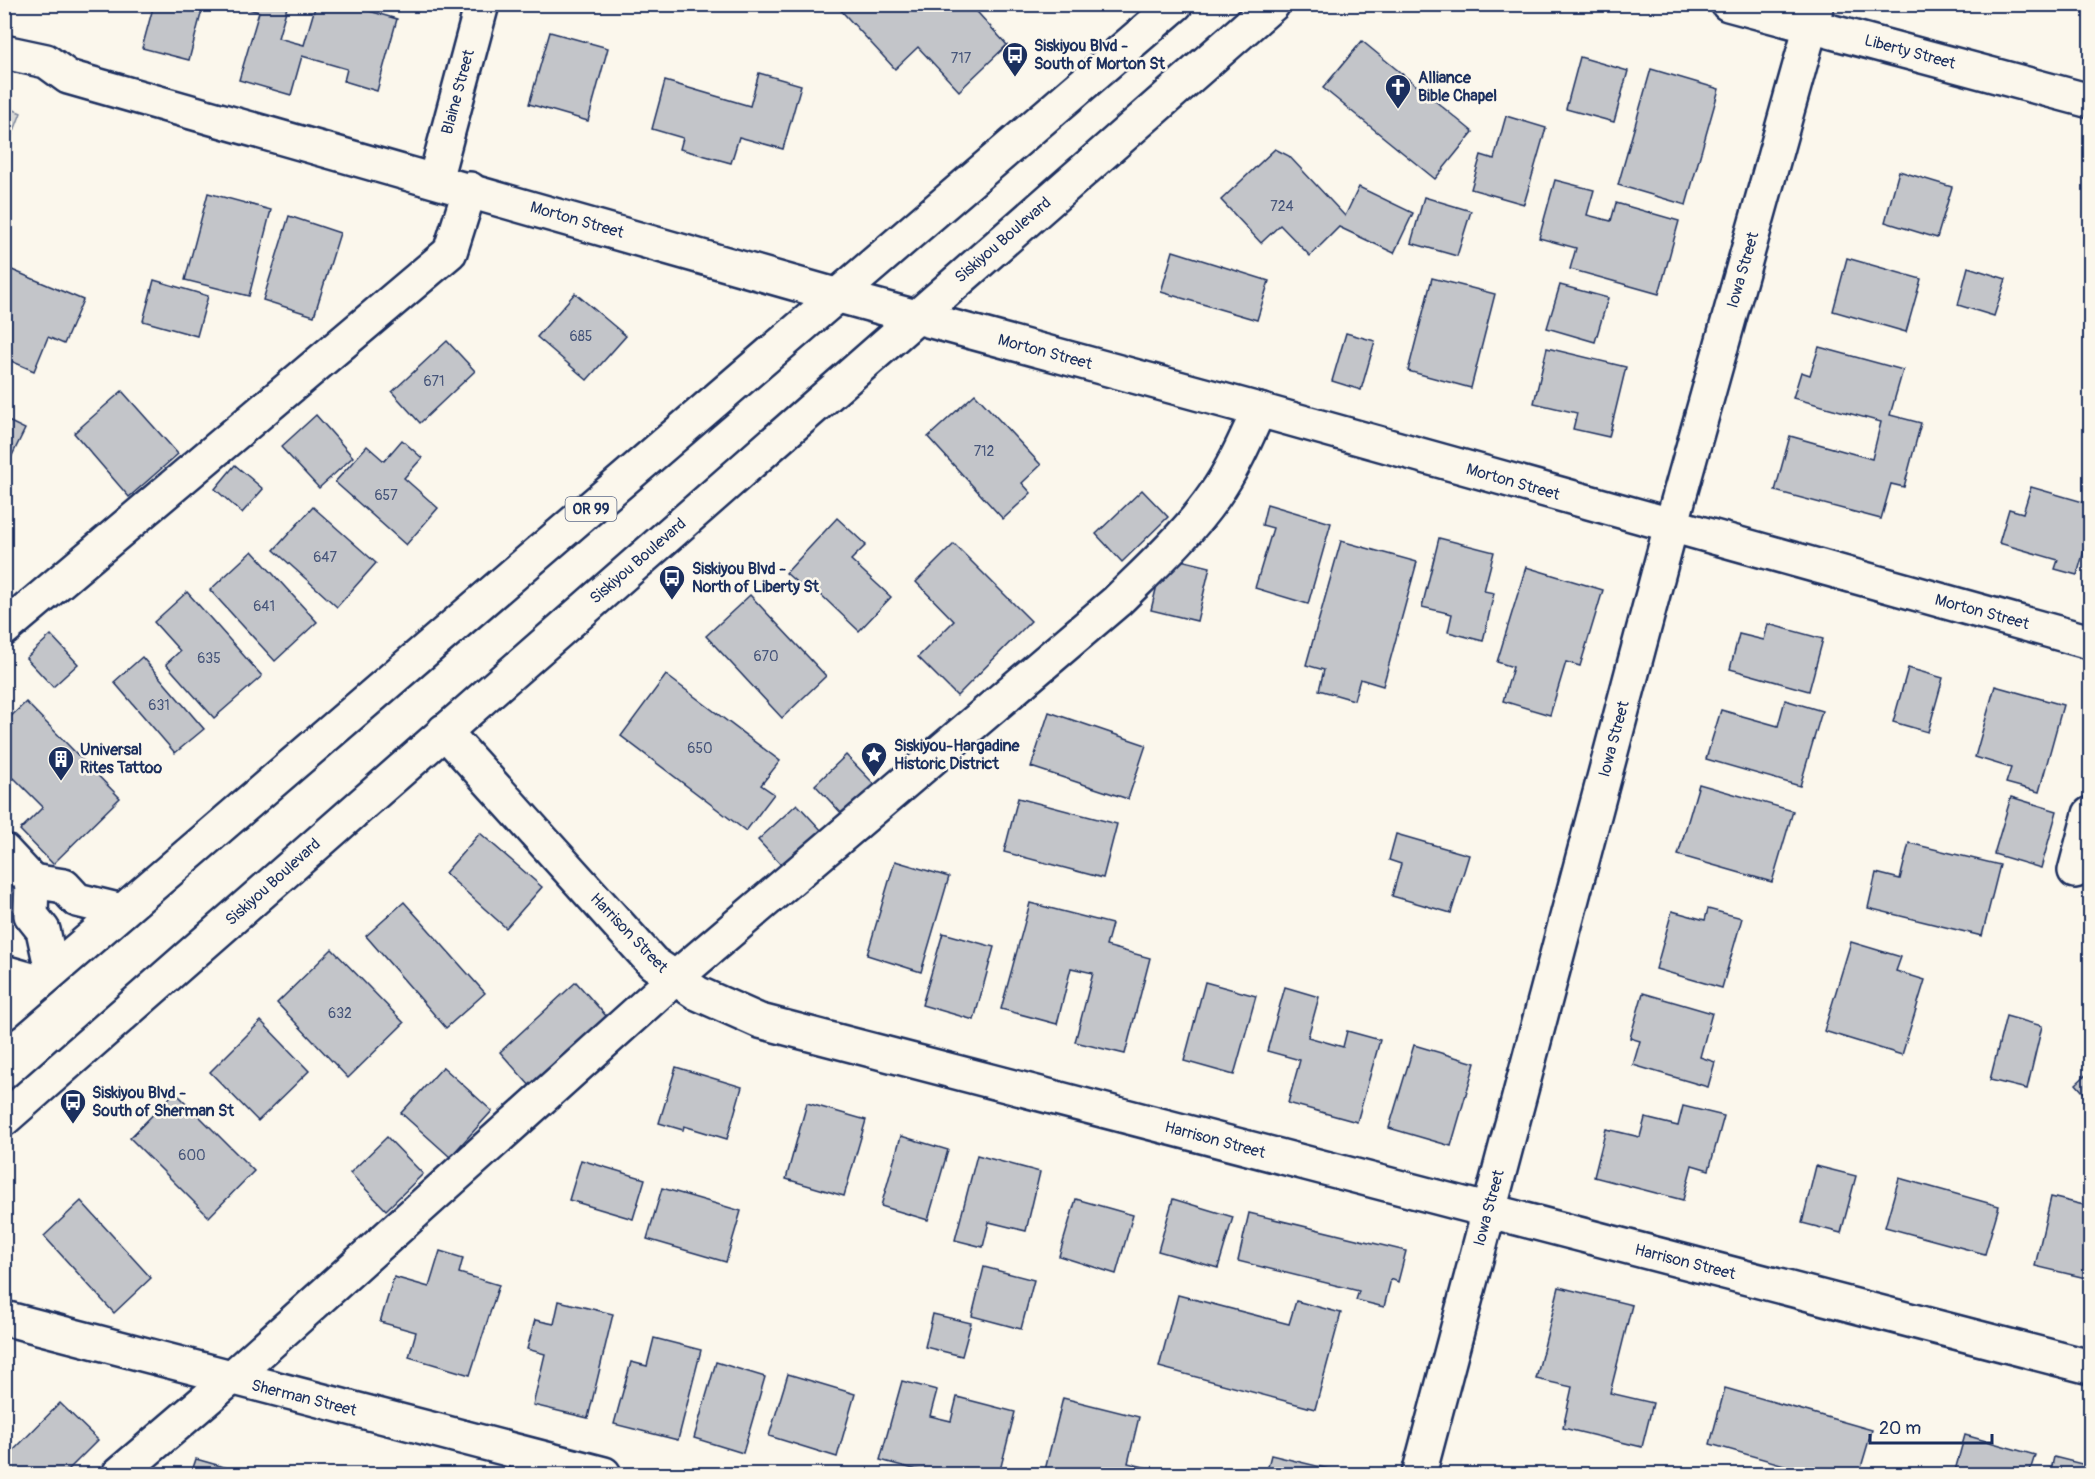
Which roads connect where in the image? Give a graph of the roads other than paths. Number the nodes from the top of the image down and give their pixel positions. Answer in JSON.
{"nodes":[{"id":1,"x":482,"y":4,"type":"edge"},
{"id":2,"x":1176,"y":4,"type":"edge"},
{"id":3,"x":1274,"y":4,"type":"edge"},
{"id":4,"x":1728,"y":4,"type":"edge"},
{"id":5,"x":1814,"y":16,"type":"edge"},
{"id":6,"x":4,"y":51,"type":"edge"},
{"id":7,"x":2091,"y":101,"type":"edge"},
{"id":8,"x":435,"y":180,"type":"junction"},
{"id":9,"x":470,"y":189,"type":"junction"},
{"id":10,"x":839,"y":296,"type":"junction"},
{"id":11,"x":916,"y":316,"type":"junction"},
{"id":12,"x":1259,"y":410,"type":"junction"},
{"id":13,"x":1671,"y":526,"type":"junction"},
{"id":14,"x":4,"y":629,"type":"edge"},
{"id":15,"x":2091,"y":642,"type":"edge"},
{"id":16,"x":444,"y":731,"type":"junction"},
{"id":17,"x":2091,"y":814,"type":"edge"},
{"id":18,"x":4,"y":851,"type":"edge"},
{"id":19,"x":2075,"y":871,"type":"dead end"},
{"id":20,"x":32,"y":881,"type":"junction"},
{"id":21,"x":122,"y":911,"type":"junction"},
{"id":22,"x":4,"y":972,"type":"edge"},
{"id":23,"x":46,"y":976,"type":"junction"},
{"id":24,"x":674,"y":979,"type":"junction"},
{"id":25,"x":4,"y":1013,"type":"edge"},
{"id":26,"x":4,"y":1119,"type":"edge"},
{"id":27,"x":1488,"y":1211,"type":"junction"},
{"id":28,"x":4,"y":1318,"type":"edge"},
{"id":29,"x":2091,"y":1367,"type":"edge"},
{"id":30,"x":230,"y":1379,"type":"junction"},
{"id":31,"x":119,"y":1474,"type":"edge"},
{"id":32,"x":604,"y":1474,"type":"edge"},
{"id":33,"x":1419,"y":1474,"type":"edge"}],
"edges":[{"from":1,"to":8,"type":"street","name":"Blaine Street"},
{"from":2,"to":10,"type":"street","number":"OR 99"},
{"from":3,"to":11,"type":"street","name":"Siskiyou Boulevard"},
{"from":4,"to":5,"type":"street","name":"Liberty Street"},
{"from":5,"to":7,"type":"street","name":"Liberty Street"},
{"from":5,"to":13,"type":"street","name":"Iowa Street"},
{"from":6,"to":8,"type":"street","name":"Morton Street"},
{"from":8,"to":9,"type":"street","name":"Morton Street"},
{"from":9,"to":10,"type":"street","name":"Morton Street"},
{"from":9,"to":14,"type":"street"},
{"from":10,"to":11,"type":"street","name":"Morton Street"},
{"from":10,"to":21,"type":"street","number":"OR 99"},
{"from":11,"to":12,"type":"street","name":"Morton Street"},
{"from":11,"to":16,"type":"street","name":"Siskiyou Boulevard"},
{"from":12,"to":13,"type":"street","name":"Morton Street"},
{"from":12,"to":24,"type":"street"},
{"from":13,"to":15,"type":"street","name":"Morton Street"},
{"from":13,"to":27,"type":"street","name":"Iowa Street"},
{"from":16,"to":24,"type":"street","name":"Harrison Street"},
{"from":16,"to":26,"type":"street","name":"Siskiyou Boulevard"},
{"from":17,"to":19,"type":"street"},
{"from":18,"to":20,"type":"street"},
{"from":20,"to":21,"type":"street"},
{"from":20,"to":23,"type":"street"},
{"from":21,"to":23,"type":"street","number":"OR 99"},
{"from":22,"to":23,"type":"street"},
{"from":23,"to":25,"type":"street","number":"OR 99"},
{"from":24,"to":27,"type":"street","name":"Harrison Street"},
{"from":24,"to":30,"type":"street"},
{"from":27,"to":29,"type":"street","name":"Harrison Street"},
{"from":27,"to":33,"type":"street","name":"Iowa Street"},
{"from":28,"to":30,"type":"street","name":"Sherman Street"},
{"from":30,"to":31,"type":"street"},
{"from":30,"to":32,"type":"street","name":"Sherman Street"}]}
